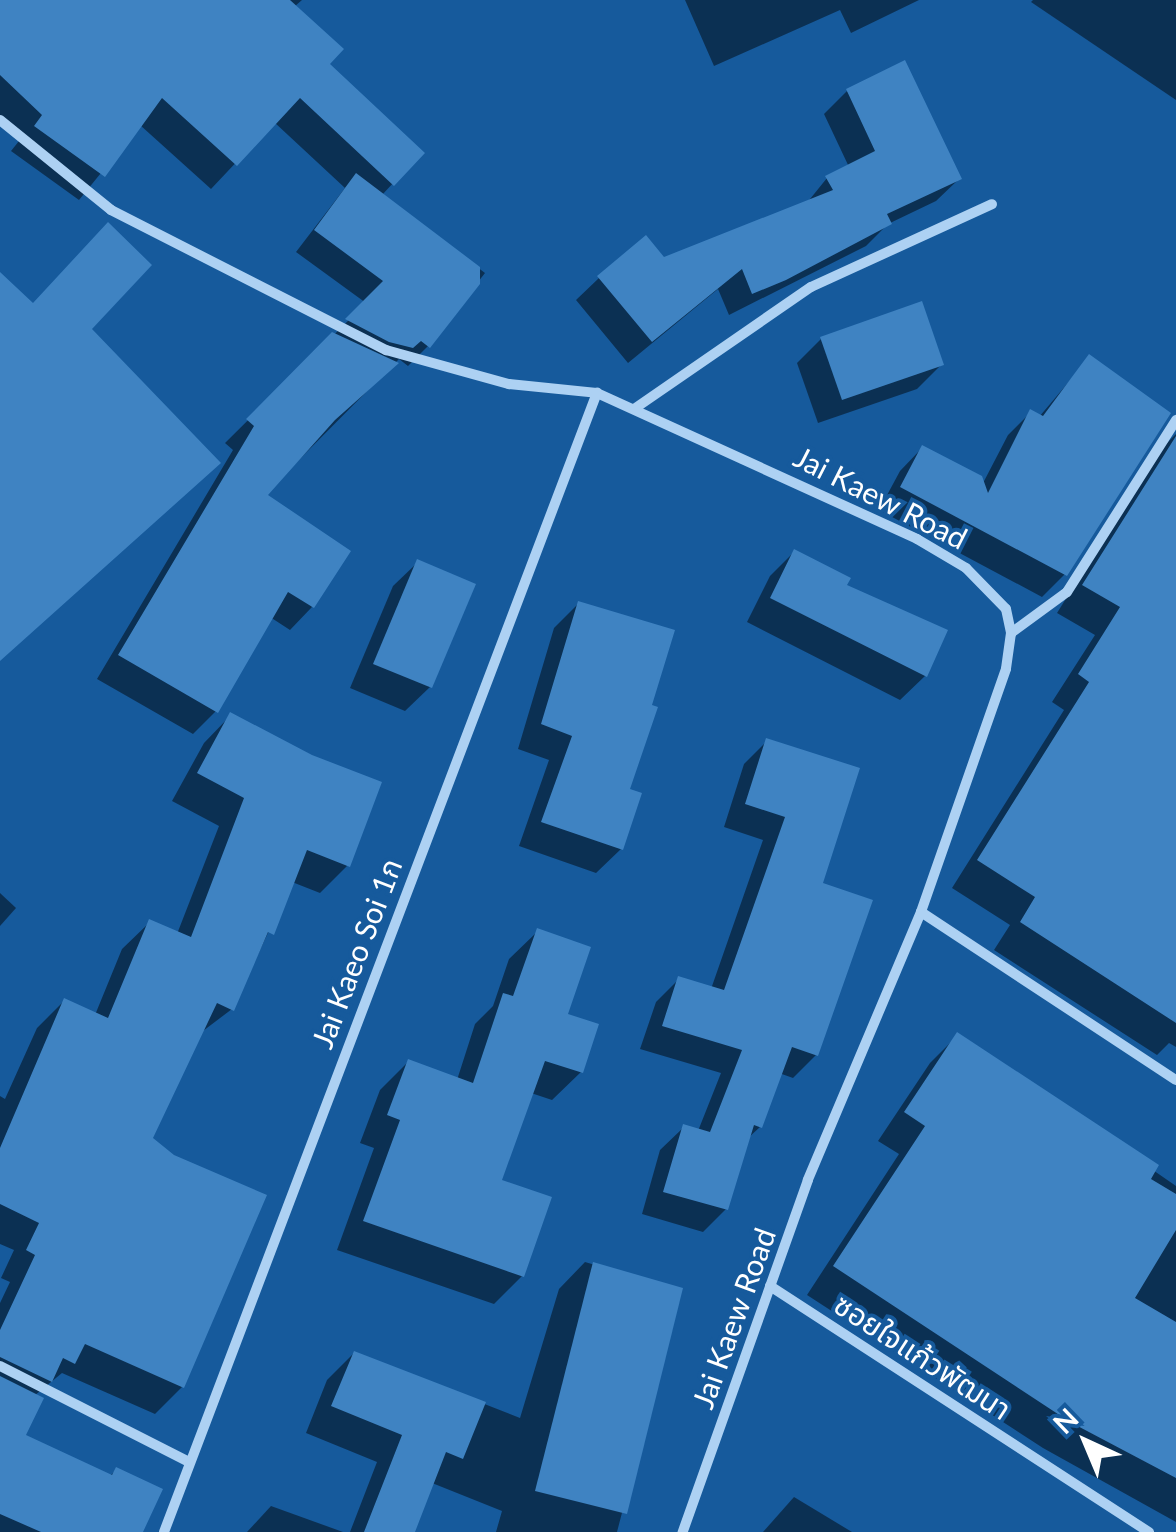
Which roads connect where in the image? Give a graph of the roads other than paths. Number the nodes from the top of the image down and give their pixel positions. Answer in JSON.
{"nodes":[{"id":1,"x":0,"y":120,"type":"edge"},
{"id":2,"x":992,"y":204,"type":"dead end"},
{"id":3,"x":597,"y":392,"type":"junction"},
{"id":4,"x":634,"y":409,"type":"junction"},
{"id":5,"x":1176,"y":420,"type":"edge"},
{"id":6,"x":1011,"y":633,"type":"junction"},
{"id":7,"x":921,"y":912,"type":"junction"},
{"id":8,"x":1176,"y":1080,"type":"edge"},
{"id":9,"x":770,"y":1286,"type":"junction"},
{"id":10,"x":0,"y":1366,"type":"edge"},
{"id":11,"x":189,"y":1462,"type":"junction"},
{"id":12,"x":164,"y":1532,"type":"edge"},
{"id":13,"x":683,"y":1532,"type":"edge"},
{"id":14,"x":1149,"y":1532,"type":"edge"}],
"edges":[{"from":1,"to":3,"type":"street","name":"Jai Kaew Road"},
{"from":2,"to":4,"type":"street"},
{"from":3,"to":4,"type":"street","name":"Jai Kaew Road"},
{"from":3,"to":11,"type":"street","name":"Jai Kaeo Soi 1ก"},
{"from":4,"to":6,"type":"street","name":"Jai Kaew Road"},
{"from":5,"to":6,"type":"street"},
{"from":6,"to":7,"type":"street","name":"Jai Kaew Road"},
{"from":7,"to":8,"type":"street"},
{"from":7,"to":9,"type":"street","name":"Jai Kaew Road"},
{"from":9,"to":13,"type":"street","name":"Jai Kaew Road"},
{"from":9,"to":14,"type":"street","name":"ซอยใจแก้วพัฒนา"},
{"from":10,"to":11,"type":"street"},
{"from":11,"to":12,"type":"street","name":"Jai Kaeo Soi 1ก"}]}
